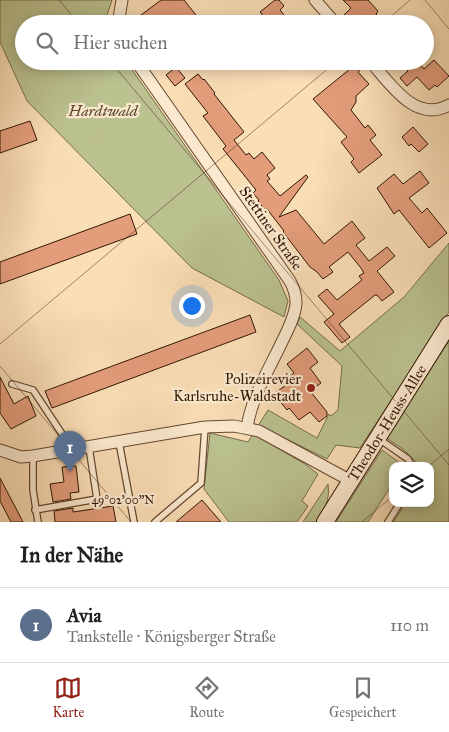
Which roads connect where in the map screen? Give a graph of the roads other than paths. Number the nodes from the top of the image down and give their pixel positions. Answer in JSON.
{"nodes":[{"id":1,"x":122,"y":0,"type":"edge"},
{"id":2,"x":314,"y":0,"type":"edge"},
{"id":3,"x":120,"y":15,"type":"edge"},
{"id":4,"x":328,"y":15,"type":"edge"},
{"id":5,"x":142,"y":70,"type":"edge"},
{"id":6,"x":378,"y":70,"type":"edge"},
{"id":7,"x":449,"y":105,"type":"edge"},
{"id":8,"x":449,"y":324,"type":"edge"},
{"id":9,"x":12,"y":384,"type":"dead end"},
{"id":10,"x":205,"y":427,"type":"junction"},
{"id":11,"x":247,"y":428,"type":"junction"},
{"id":12,"x":378,"y":437,"type":"junction"},
{"id":13,"x":119,"y":442,"type":"junction"},
{"id":14,"x":89,"y":446,"type":"junction"},
{"id":15,"x":72,"y":449,"type":"junction"},
{"id":16,"x":0,"y":450,"type":"edge"},
{"id":17,"x":33,"y":456,"type":"junction"},
{"id":18,"x":410,"y":462,"type":"edge"},
{"id":19,"x":351,"y":481,"type":"junction"},
{"id":20,"x":397,"y":507,"type":"edge"},
{"id":21,"x":35,"y":510,"type":"junction"},
{"id":22,"x":38,"y":522,"type":"edge"},
{"id":23,"x":134,"y":522,"type":"edge"},
{"id":24,"x":155,"y":522,"type":"edge"},
{"id":25,"x":325,"y":522,"type":"edge"},
{"id":26,"x":388,"y":522,"type":"edge"}],
"edges":[{"from":1,"to":3,"type":"street"},
{"from":2,"to":4,"type":"street"},
{"from":5,"to":11,"type":"street","name":"Stettiner Straße"},
{"from":6,"to":7,"type":"street"},
{"from":8,"to":12,"type":"main road","name":"Theodor-Heuss-Allee"},
{"from":9,"to":15,"type":"lane"},
{"from":10,"to":11,"type":"street"},
{"from":10,"to":13,"type":"street"},
{"from":10,"to":24,"type":"lane"},
{"from":11,"to":19,"type":"street"},
{"from":12,"to":18,"type":"lane"},
{"from":12,"to":19,"type":"main road","name":"Theodor-Heuss-Allee"},
{"from":13,"to":14,"type":"street"},
{"from":13,"to":23,"type":"lane"},
{"from":14,"to":15,"type":"street"},
{"from":14,"to":21,"type":"lane"},
{"from":15,"to":17,"type":"street"},
{"from":16,"to":17,"type":"street"},
{"from":17,"to":21,"type":"lane"},
{"from":19,"to":25,"type":"main road","name":"Theodor-Heuss-Allee"},
{"from":20,"to":26,"type":"lane"},
{"from":21,"to":22,"type":"lane"}]}
